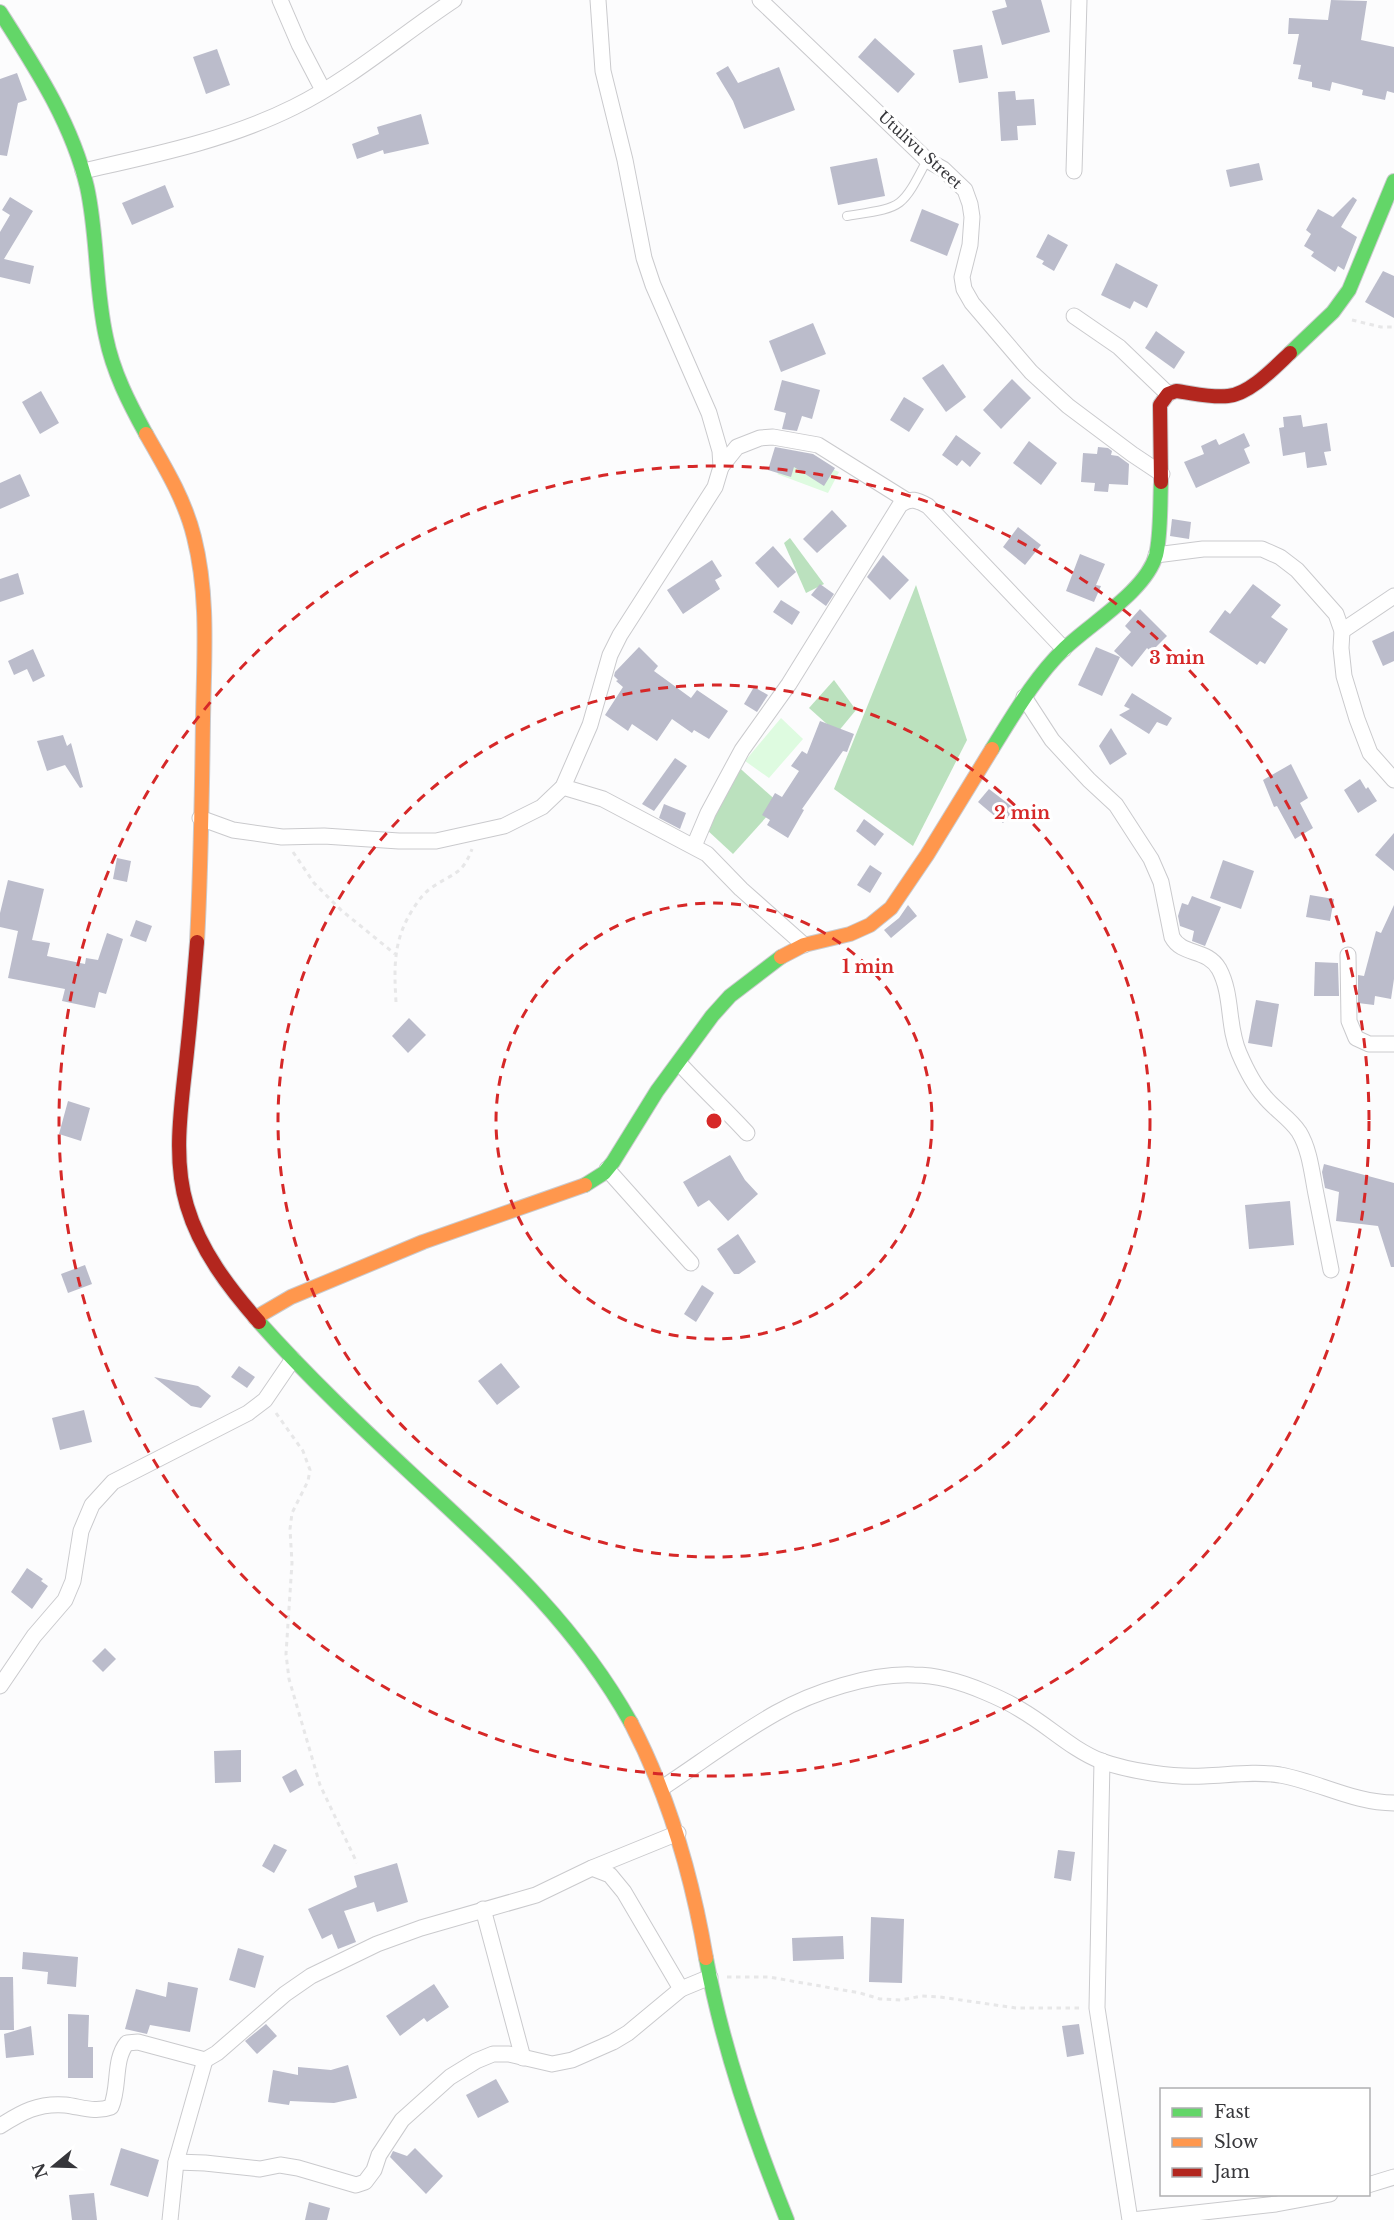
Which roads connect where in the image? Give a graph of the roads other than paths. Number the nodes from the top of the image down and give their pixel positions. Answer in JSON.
{"nodes":[{"id":1,"x":280,"y":0,"type":"edge"},
{"id":2,"x":454,"y":0,"type":"edge"},
{"id":3,"x":598,"y":0,"type":"edge"},
{"id":4,"x":760,"y":0,"type":"edge"},
{"id":5,"x":1079,"y":0,"type":"edge"},
{"id":6,"x":0,"y":12,"type":"edge"},
{"id":7,"x":323,"y":90,"type":"junction"},
{"id":8,"x":927,"y":160,"type":"junction"},
{"id":9,"x":83,"y":171,"type":"junction"},
{"id":10,"x":1074,"y":171,"type":"dead end"},
{"id":11,"x":1394,"y":181,"type":"edge"},
{"id":12,"x":847,"y":216,"type":"dead end"},
{"id":13,"x":1074,"y":316,"type":"dead end"},
{"id":14,"x":1168,"y":394,"type":"junction"},
{"id":15,"x":721,"y":467,"type":"junction"},
{"id":16,"x":1162,"y":474,"type":"junction"},
{"id":17,"x":906,"y":500,"type":"junction"},
{"id":18,"x":1156,"y":555,"type":"junction"},
{"id":19,"x":1394,"y":596,"type":"edge"},
{"id":20,"x":1342,"y":631,"type":"junction"},
{"id":21,"x":1064,"y":649,"type":"junction"},
{"id":22,"x":1024,"y":697,"type":"junction"},
{"id":23,"x":1394,"y":780,"type":"edge"},
{"id":24,"x":563,"y":787,"type":"junction"},
{"id":25,"x":200,"y":818,"type":"junction"},
{"id":26,"x":694,"y":846,"type":"junction"},
{"id":27,"x":804,"y":945,"type":"junction"},
{"id":28,"x":1347,"y":955,"type":"dead end"},
{"id":29,"x":1394,"y":1044,"type":"edge"},
{"id":30,"x":679,"y":1063,"type":"junction"},
{"id":31,"x":747,"y":1133,"type":"dead end"},
{"id":32,"x":607,"y":1169,"type":"junction"},
{"id":33,"x":691,"y":1263,"type":"dead end"},
{"id":34,"x":1331,"y":1270,"type":"dead end"},
{"id":35,"x":255,"y":1318,"type":"junction"},
{"id":36,"x":293,"y":1359,"type":"junction"},
{"id":37,"x":0,"y":1686,"type":"edge"},
{"id":38,"x":1102,"y":1761,"type":"junction"},
{"id":39,"x":663,"y":1788,"type":"junction"},
{"id":40,"x":1394,"y":1803,"type":"edge"},
{"id":41,"x":678,"y":1833,"type":"junction"},
{"id":42,"x":592,"y":1868,"type":"junction"},
{"id":43,"x":483,"y":1909,"type":"junction"},
{"id":44,"x":710,"y":1977,"type":"junction"},
{"id":45,"x":681,"y":1989,"type":"junction"},
{"id":46,"x":523,"y":2058,"type":"junction"},
{"id":47,"x":205,"y":2060,"type":"junction"},
{"id":48,"x":0,"y":2126,"type":"edge"},
{"id":49,"x":176,"y":2162,"type":"junction"},
{"id":50,"x":1394,"y":2177,"type":"edge"},
{"id":51,"x":1370,"y":2185,"type":"edge"},
{"id":52,"x":1319,"y":2196,"type":"edge"},
{"id":53,"x":170,"y":2220,"type":"edge"},
{"id":54,"x":788,"y":2220,"type":"edge"},
{"id":55,"x":1131,"y":2220,"type":"edge"}],
"edges":[{"from":1,"to":7,"type":"street"},
{"from":2,"to":7,"type":"street"},
{"from":3,"to":15,"type":"street"},
{"from":4,"to":8,"type":"street","name":"Utulivu Street"},
{"from":5,"to":10,"type":"street"},
{"from":6,"to":9,"type":"street"},
{"from":7,"to":9,"type":"street"},
{"from":8,"to":12,"type":"lane"},
{"from":8,"to":16,"type":"street","name":"Utulivu Street"},
{"from":9,"to":25,"type":"street"},
{"from":11,"to":14,"type":"street"},
{"from":13,"to":14,"type":"street"},
{"from":14,"to":16,"type":"street"},
{"from":15,"to":17,"type":"street"},
{"from":15,"to":24,"type":"street"},
{"from":16,"to":18,"type":"street"},
{"from":17,"to":21,"type":"street"},
{"from":17,"to":26,"type":"street"},
{"from":18,"to":20,"type":"street"},
{"from":18,"to":21,"type":"street"},
{"from":19,"to":20,"type":"street"},
{"from":20,"to":23,"type":"street"},
{"from":21,"to":22,"type":"street"},
{"from":22,"to":27,"type":"street"},
{"from":22,"to":34,"type":"street"},
{"from":24,"to":25,"type":"street"},
{"from":24,"to":26,"type":"street"},
{"from":25,"to":35,"type":"street"},
{"from":26,"to":27,"type":"street"},
{"from":27,"to":30,"type":"street"},
{"from":28,"to":29,"type":"street"},
{"from":30,"to":31,"type":"street"},
{"from":30,"to":32,"type":"street"},
{"from":32,"to":33,"type":"street"},
{"from":32,"to":35,"type":"street"},
{"from":35,"to":36,"type":"street"},
{"from":36,"to":37,"type":"street"},
{"from":36,"to":39,"type":"street"},
{"from":38,"to":39,"type":"street"},
{"from":38,"to":40,"type":"street"},
{"from":38,"to":55,"type":"street"},
{"from":39,"to":41,"type":"street"},
{"from":41,"to":42,"type":"street"},
{"from":41,"to":44,"type":"street"},
{"from":42,"to":43,"type":"street"},
{"from":42,"to":45,"type":"street"},
{"from":43,"to":46,"type":"street"},
{"from":43,"to":47,"type":"street"},
{"from":44,"to":45,"type":"street"},
{"from":44,"to":54,"type":"street"},
{"from":45,"to":46,"type":"street"},
{"from":46,"to":49,"type":"street"},
{"from":47,"to":48,"type":"street"},
{"from":47,"to":49,"type":"street"},
{"from":49,"to":53,"type":"street"},
{"from":50,"to":51,"type":"street"},
{"from":52,"to":55,"type":"street"}]}
